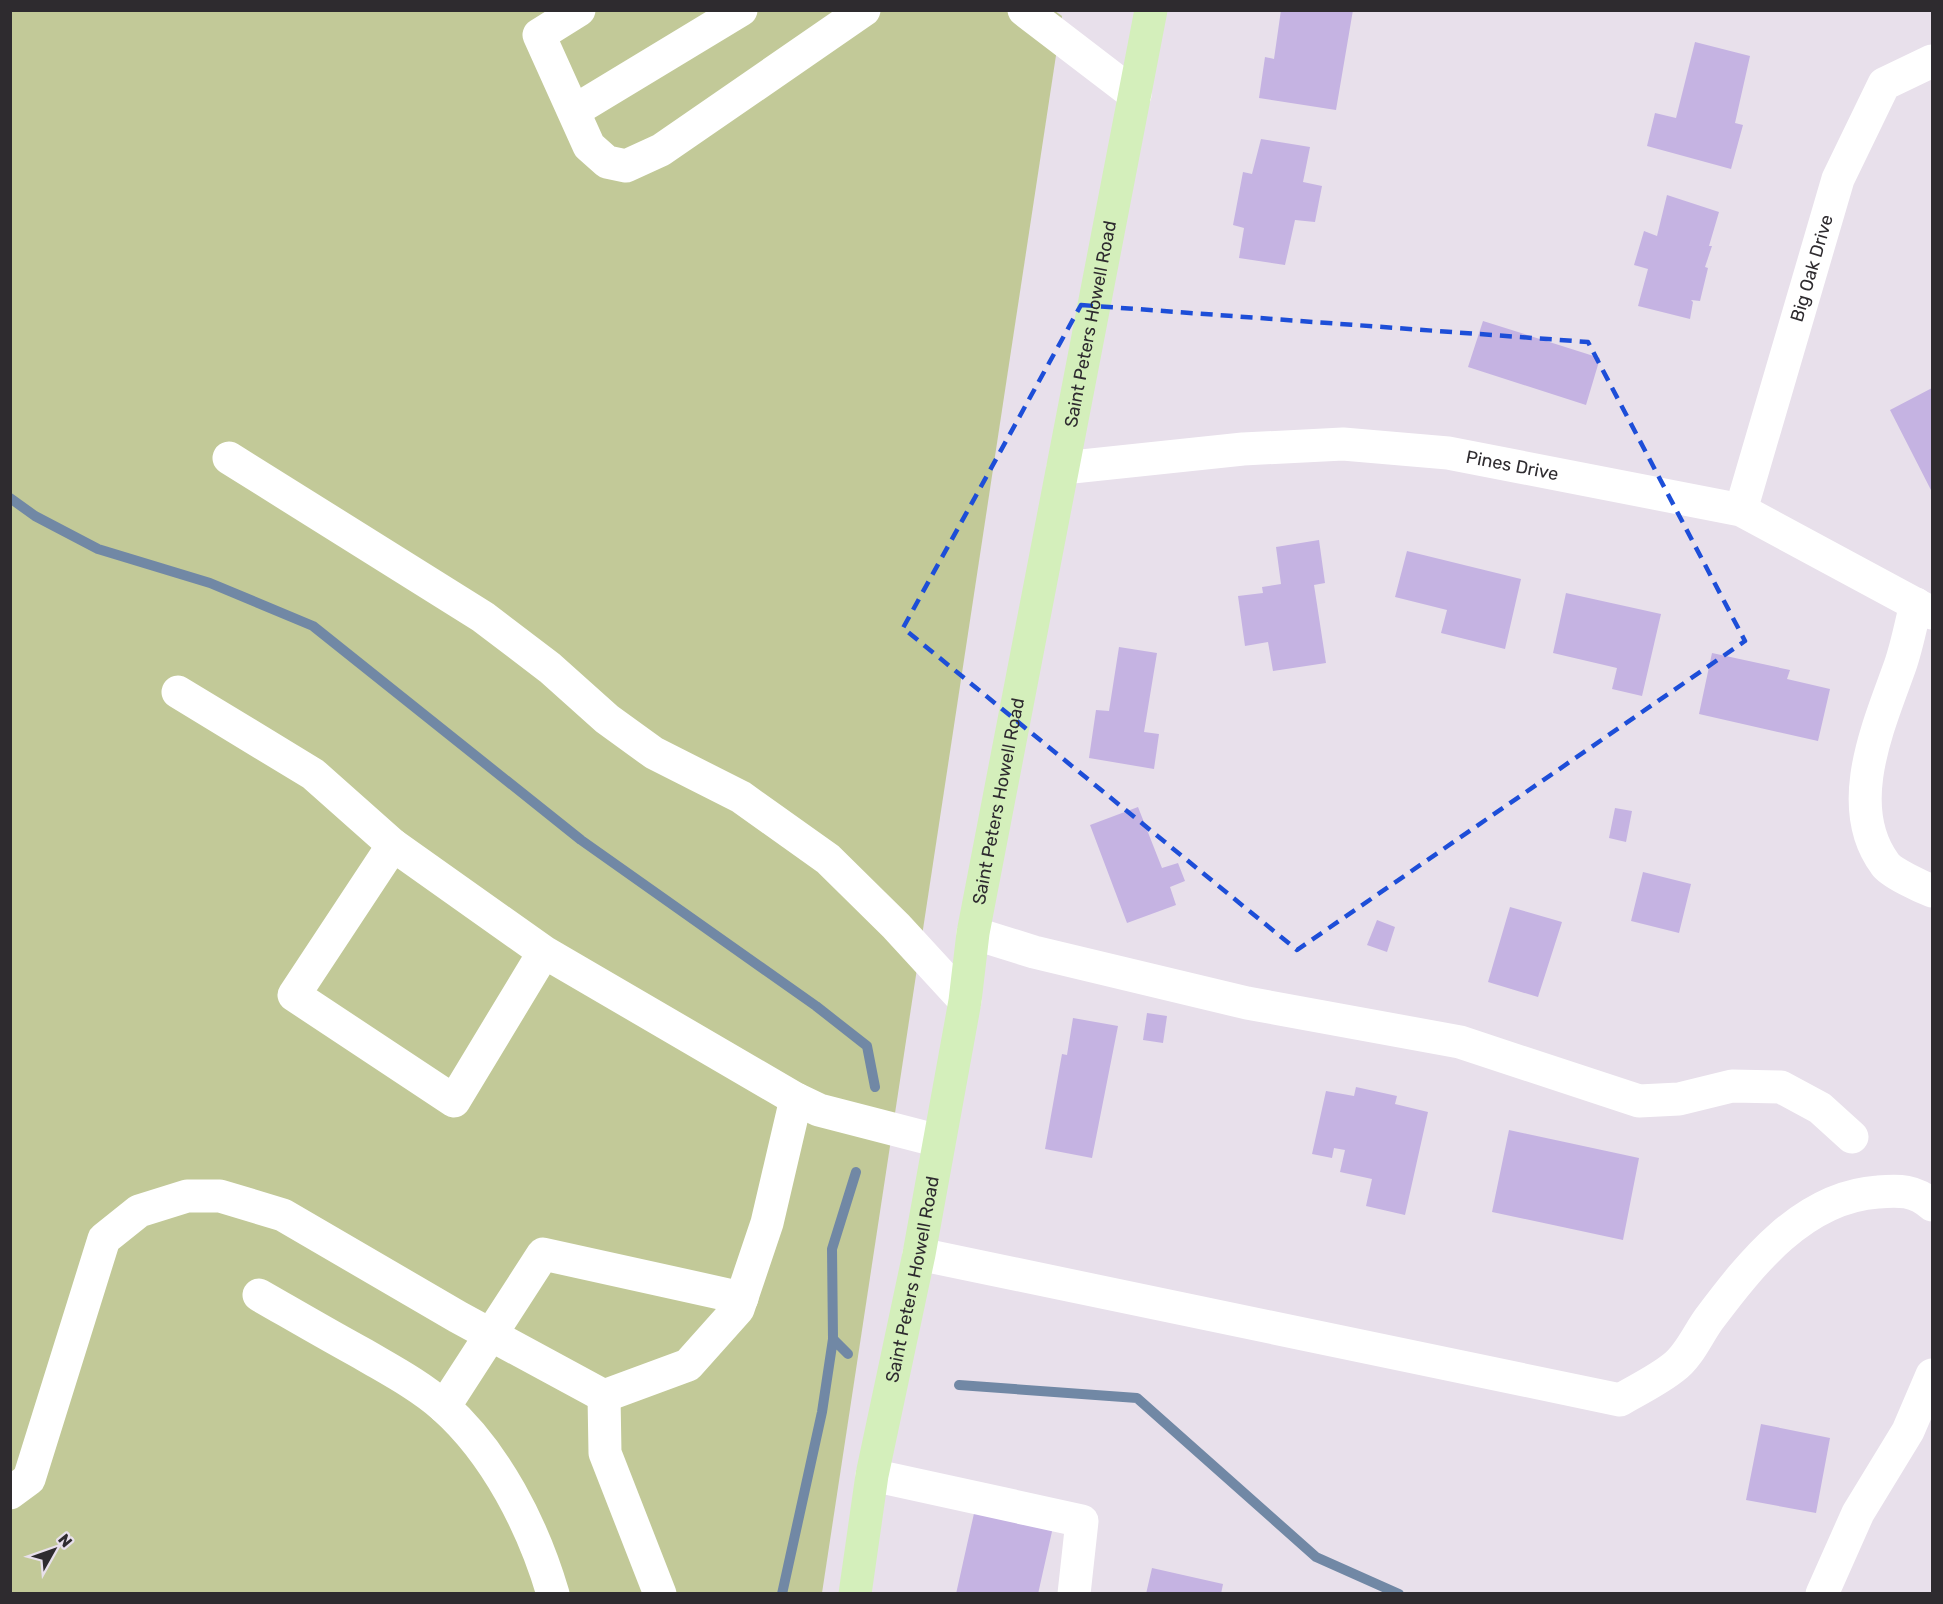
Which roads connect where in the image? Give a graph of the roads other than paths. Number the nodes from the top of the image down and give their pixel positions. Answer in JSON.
{"nodes":[{"id":1,"x":579,"y":10,"type":"edge"},
{"id":2,"x":741,"y":10,"type":"edge"},
{"id":3,"x":864,"y":10,"type":"edge"},
{"id":4,"x":1024,"y":10,"type":"edge"},
{"id":5,"x":1151,"y":10,"type":"edge"},
{"id":6,"x":536,"y":23,"type":"edge"},
{"id":7,"x":1932,"y":61,"type":"edge"},
{"id":8,"x":1135,"y":94,"type":"junction"},
{"id":9,"x":574,"y":111,"type":"junction"},
{"id":10,"x":229,"y":458,"type":"dead end"},
{"id":11,"x":1063,"y":468,"type":"junction"},
{"id":12,"x":1742,"y":510,"type":"junction"},
{"id":13,"x":1924,"y":608,"type":"edge"},
{"id":14,"x":178,"y":692,"type":"dead end"},
{"id":15,"x":393,"y":845,"type":"junction"},
{"id":16,"x":1932,"y":891,"type":"edge"},
{"id":17,"x":973,"y":933,"type":"junction"},
{"id":18,"x":544,"y":952,"type":"junction"},
{"id":19,"x":965,"y":1001,"type":"junction"},
{"id":20,"x":796,"y":1100,"type":"junction"},
{"id":21,"x":1852,"y":1137,"type":"dead end"},
{"id":22,"x":939,"y":1142,"type":"junction"},
{"id":23,"x":1932,"y":1205,"type":"edge"},
{"id":24,"x":920,"y":1254,"type":"junction"},
{"id":25,"x":260,"y":1295,"type":"dead end"},
{"id":26,"x":742,"y":1298,"type":"junction"},
{"id":27,"x":490,"y":1334,"type":"junction"},
{"id":28,"x":1932,"y":1375,"type":"edge"},
{"id":29,"x":604,"y":1396,"type":"junction"},
{"id":30,"x":444,"y":1407,"type":"junction"},
{"id":31,"x":872,"y":1475,"type":"junction"},
{"id":32,"x":10,"y":1492,"type":"edge"},
{"id":33,"x":553,"y":1593,"type":"edge"},
{"id":34,"x":660,"y":1593,"type":"edge"},
{"id":35,"x":855,"y":1593,"type":"edge"},
{"id":36,"x":1074,"y":1593,"type":"edge"},
{"id":37,"x":1822,"y":1593,"type":"edge"}],
"edges":[{"from":1,"to":6,"type":"street"},
{"from":2,"to":9,"type":"street"},
{"from":3,"to":9,"type":"street"},
{"from":4,"to":8,"type":"street"},
{"from":5,"to":8,"type":"main road","name":"Saint Peters Howell Road"},
{"from":6,"to":9,"type":"street"},
{"from":7,"to":12,"type":"street","name":"Big Oak Drive"},
{"from":8,"to":11,"type":"main road","name":"Saint Peters Howell Road"},
{"from":10,"to":19,"type":"street"},
{"from":11,"to":12,"type":"street","name":"Pines Drive"},
{"from":11,"to":17,"type":"main road","name":"Saint Peters Howell Road"},
{"from":12,"to":13,"type":"street","name":"Pines Drive"},
{"from":13,"to":16,"type":"street"},
{"from":14,"to":15,"type":"street"},
{"from":15,"to":18,"type":"street"},
{"from":15,"to":18,"type":"street"},
{"from":17,"to":19,"type":"main road","name":"Saint Peters Howell Road"},
{"from":17,"to":21,"type":"street"},
{"from":18,"to":20,"type":"street"},
{"from":19,"to":22,"type":"main road","name":"Saint Peters Howell Road"},
{"from":20,"to":22,"type":"street"},
{"from":20,"to":26,"type":"street"},
{"from":22,"to":24,"type":"main road","name":"Saint Peters Howell Road"},
{"from":23,"to":24,"type":"street"},
{"from":24,"to":31,"type":"main road","name":"Saint Peters Howell Road"},
{"from":25,"to":30,"type":"street"},
{"from":26,"to":27,"type":"street"},
{"from":26,"to":29,"type":"street"},
{"from":27,"to":29,"type":"street"},
{"from":27,"to":30,"type":"street"},
{"from":27,"to":32,"type":"street"},
{"from":28,"to":37,"type":"street"},
{"from":29,"to":34,"type":"street"},
{"from":30,"to":33,"type":"street"},
{"from":31,"to":35,"type":"main road","name":"Saint Peters Howell Road"},
{"from":31,"to":36,"type":"street"}]}
